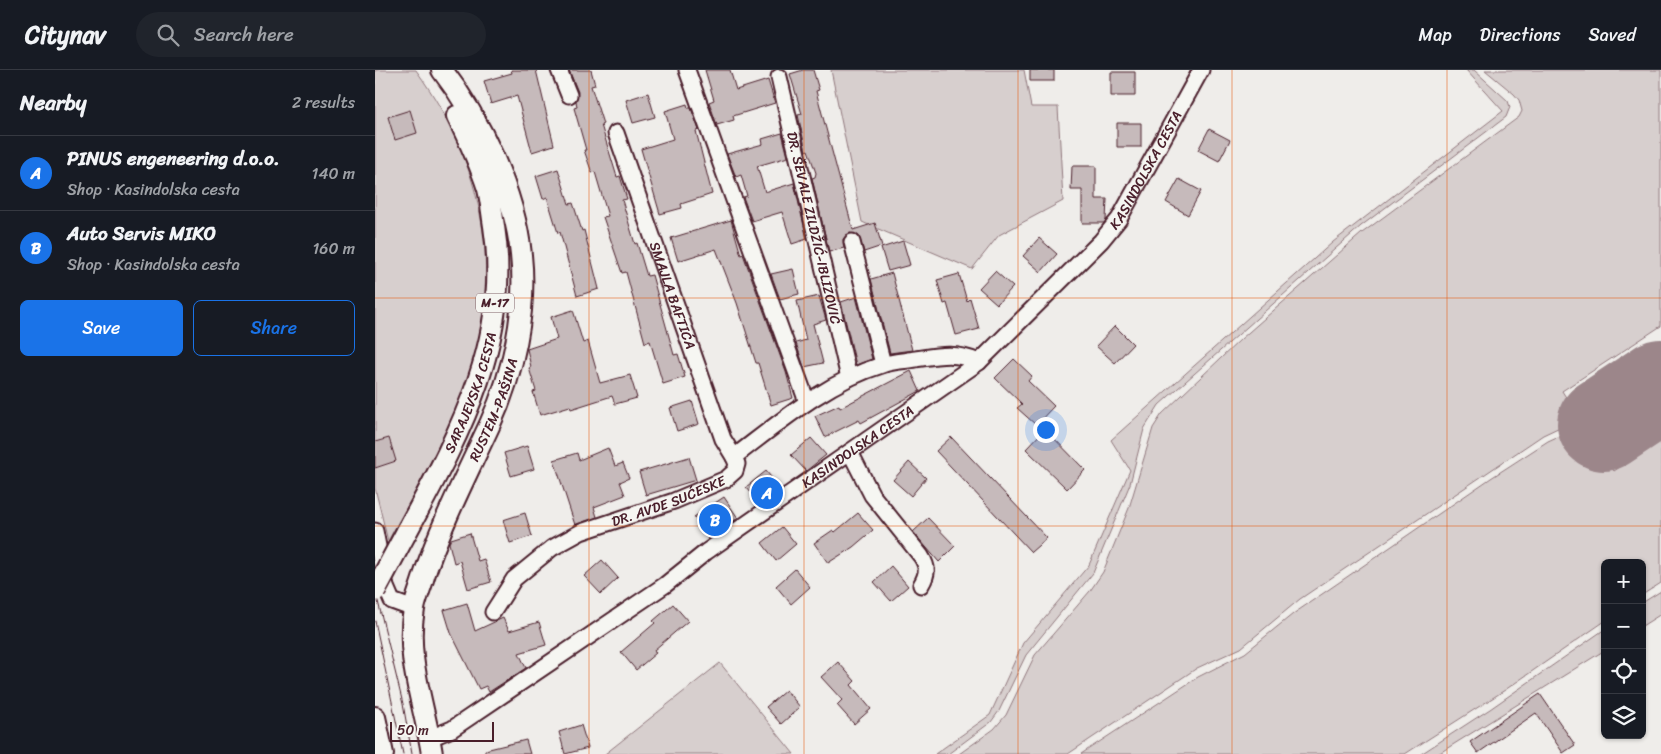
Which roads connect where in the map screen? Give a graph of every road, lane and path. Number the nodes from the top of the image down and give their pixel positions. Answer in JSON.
{"nodes":[{"id":1,"x":429,"y":70,"type":"edge"},
{"id":2,"x":442,"y":70,"type":"edge"},
{"id":3,"x":559,"y":70,"type":"edge"},
{"id":4,"x":687,"y":70,"type":"edge"},
{"id":5,"x":1201,"y":70,"type":"edge"},
{"id":6,"x":779,"y":77,"type":"dead end"},
{"id":7,"x":569,"y":95,"type":"dead end"},
{"id":8,"x":616,"y":133,"type":"dead end"},
{"id":9,"x":852,"y":242,"type":"dead end"},
{"id":10,"x":979,"y":362,"type":"junction"},
{"id":11,"x":883,"y":364,"type":"junction"},
{"id":12,"x":849,"y":378,"type":"junction"},
{"id":13,"x":807,"y":402,"type":"junction"},
{"id":14,"x":850,"y":452,"type":"junction"},
{"id":15,"x":734,"y":457,"type":"junction"},
{"id":16,"x":375,"y":531,"type":"edge"},
{"id":17,"x":921,"y":585,"type":"dead end"},
{"id":18,"x":375,"y":591,"type":"edge"},
{"id":19,"x":414,"y":609,"type":"junction"},
{"id":20,"x":493,"y":612,"type":"dead end"},
{"id":21,"x":375,"y":717,"type":"edge"},
{"id":22,"x":431,"y":746,"type":"edge"},
{"id":23,"x":383,"y":754,"type":"edge"}],
"edges":[{"from":1,"to":18,"type":"main road","name":"SARAJEVSKA CESTA","number":"M-17","bridge":true},
{"from":2,"to":19,"type":"main road","name":"RUSTEM-PAŠINA"},
{"from":3,"to":7,"type":"street"},
{"from":4,"to":13,"type":"street"},
{"from":5,"to":10,"type":"street","name":"KASINDOLSKA CESTA"},
{"from":6,"to":12,"type":"street","name":"DR. ŠEVALE ZILDŽIĆ-IBLIZOVIĆ"},
{"from":8,"to":15,"type":"street","name":"SMAJLA BAFTIĆA"},
{"from":9,"to":11,"type":"street"},
{"from":10,"to":11,"type":"street","name":"DR. AVDE SUĆESKE"},
{"from":10,"to":14,"type":"street","name":"KASINDOLSKA CESTA"},
{"from":11,"to":12,"type":"street","name":"DR. AVDE SUĆESKE"},
{"from":12,"to":13,"type":"street","name":"DR. AVDE SUĆESKE"},
{"from":13,"to":15,"type":"street","name":"DR. AVDE SUĆESKE"},
{"from":14,"to":17,"type":"street"},
{"from":14,"to":22,"type":"street","name":"KASINDOLSKA CESTA"},
{"from":15,"to":20,"type":"street","name":"DR. AVDE SUĆESKE"},
{"from":16,"to":19,"type":"street"},
{"from":19,"to":22,"type":"main road","name":"RUSTEM-PAŠINA"},
{"from":21,"to":23,"type":"main road"}]}
